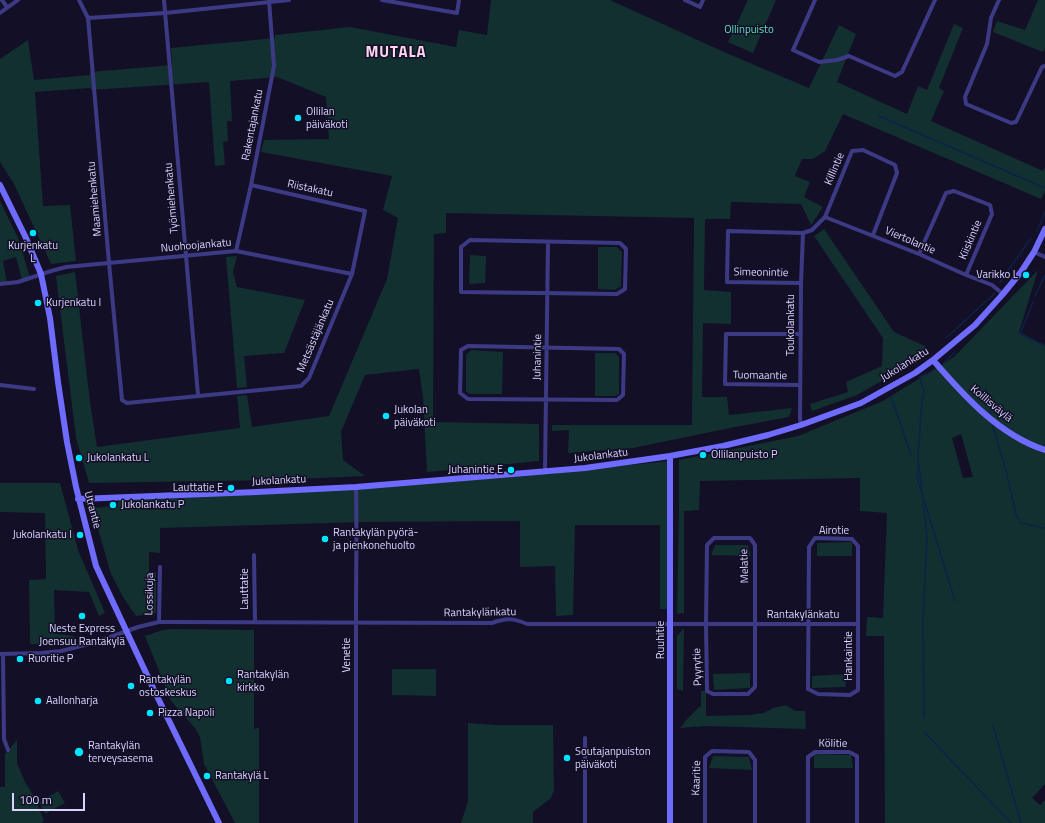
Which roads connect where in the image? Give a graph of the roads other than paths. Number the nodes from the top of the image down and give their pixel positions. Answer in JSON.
{"nodes":[{"id":1,"x":2,"y":0,"type":"edge"},
{"id":2,"x":18,"y":0,"type":"edge"},
{"id":3,"x":79,"y":0,"type":"edge"},
{"id":4,"x":164,"y":0,"type":"edge"},
{"id":5,"x":289,"y":0,"type":"edge"},
{"id":6,"x":382,"y":0,"type":"edge"},
{"id":7,"x":459,"y":0,"type":"edge"},
{"id":8,"x":685,"y":0,"type":"edge"},
{"id":9,"x":703,"y":0,"type":"edge"},
{"id":10,"x":815,"y":0,"type":"edge"},
{"id":11,"x":935,"y":0,"type":"edge"},
{"id":12,"x":999,"y":0,"type":"edge"},
{"id":13,"x":269,"y":1,"type":"edge"},
{"id":14,"x":7,"y":7,"type":"junction"},
{"id":15,"x":0,"y":13,"type":"edge"},
{"id":16,"x":165,"y":13,"type":"junction"},
{"id":17,"x":88,"y":18,"type":"junction"},
{"id":18,"x":1045,"y":66,"type":"edge"},
{"id":19,"x":0,"y":185,"type":"edge"},
{"id":20,"x":251,"y":186,"type":"junction"},
{"id":21,"x":366,"y":210,"type":"joint"},
{"id":22,"x":825,"y":217,"type":"junction"},
{"id":23,"x":1045,"y":229,"type":"edge"},
{"id":24,"x":804,"y":233,"type":"junction"},
{"id":25,"x":873,"y":235,"type":"junction"},
{"id":26,"x":548,"y":242,"type":"junction"},
{"id":27,"x":236,"y":251,"type":"junction"},
{"id":28,"x":1034,"y":252,"type":"junction"},
{"id":29,"x":919,"y":254,"type":"junction"},
{"id":30,"x":186,"y":256,"type":"junction"},
{"id":31,"x":1045,"y":257,"type":"edge"},
{"id":32,"x":109,"y":263,"type":"junction"},
{"id":33,"x":40,"y":274,"type":"junction"},
{"id":34,"x":352,"y":274,"type":"junction"},
{"id":35,"x":966,"y":275,"type":"junction"},
{"id":36,"x":801,"y":283,"type":"junction"},
{"id":37,"x":0,"y":284,"type":"edge"},
{"id":38,"x":547,"y":293,"type":"junction"},
{"id":39,"x":1004,"y":294,"type":"junction"},
{"id":40,"x":801,"y":334,"type":"junction"},
{"id":41,"x":547,"y":347,"type":"junction"},
{"id":42,"x":933,"y":360,"type":"junction"},
{"id":43,"x":0,"y":385,"type":"edge"},
{"id":44,"x":800,"y":386,"type":"junction"},
{"id":45,"x":34,"y":389,"type":"dead end"},
{"id":46,"x":198,"y":395,"type":"junction"},
{"id":47,"x":546,"y":399,"type":"junction"},
{"id":48,"x":122,"y":400,"type":"joint"},
{"id":49,"x":801,"y":426,"type":"junction"},
{"id":50,"x":1045,"y":450,"type":"edge"},
{"id":51,"x":670,"y":456,"type":"junction"},
{"id":52,"x":545,"y":471,"type":"junction"},
{"id":53,"x":356,"y":487,"type":"junction"},
{"id":54,"x":78,"y":499,"type":"junction"},
{"id":55,"x":254,"y":555,"type":"dead end"},
{"id":56,"x":160,"y":567,"type":"dead end"},
{"id":57,"x":159,"y":622,"type":"junction"},
{"id":58,"x":255,"y":622,"type":"junction"},
{"id":59,"x":356,"y":623,"type":"junction"},
{"id":60,"x":671,"y":624,"type":"junction"},
{"id":61,"x":706,"y":624,"type":"junction"},
{"id":62,"x":755,"y":624,"type":"junction"},
{"id":63,"x":808,"y":624,"type":"junction"},
{"id":64,"x":858,"y":624,"type":"junction"},
{"id":65,"x":127,"y":631,"type":"junction"},
{"id":66,"x":1,"y":654,"type":"edge"},
{"id":67,"x":585,"y":738,"type":"dead end"},
{"id":68,"x":8,"y":750,"type":"dead end"},
{"id":69,"x":219,"y":823,"type":"edge"},
{"id":70,"x":356,"y":823,"type":"edge"},
{"id":71,"x":585,"y":823,"type":"edge"},
{"id":72,"x":670,"y":823,"type":"edge"},
{"id":73,"x":705,"y":823,"type":"edge"},
{"id":74,"x":754,"y":823,"type":"edge"},
{"id":75,"x":808,"y":823,"type":"edge"},
{"id":76,"x":857,"y":823,"type":"edge"}],
"edges":[{"from":1,"to":14,"type":"street"},
{"from":2,"to":14,"type":"street"},
{"from":3,"to":17,"type":"street","name":"Maamiehenkatu"},
{"from":4,"to":16,"type":"street","name":"Työmiehenkatu"},
{"from":5,"to":13,"type":"street"},
{"from":6,"to":7,"type":"street"},
{"from":8,"to":9,"type":"street"},
{"from":10,"to":11,"type":"street"},
{"from":12,"to":18,"type":"street"},
{"from":13,"to":16,"type":"street"},
{"from":13,"to":20,"type":"street","name":"Rakentajankatu"},
{"from":14,"to":15,"type":"street"},
{"from":16,"to":17,"type":"street"},
{"from":16,"to":30,"type":"street","name":"Työmiehenkatu"},
{"from":17,"to":32,"type":"street","name":"Maamiehenkatu"},
{"from":19,"to":33,"type":"main road","name":"Utrantie"},
{"from":20,"to":21,"type":"street","name":"Riistakatu"},
{"from":20,"to":27,"type":"street","name":"Rakentajankatu"},
{"from":21,"to":34,"type":"street","name":"Metsästäjänkatu"},
{"from":22,"to":24,"type":"street"},
{"from":22,"to":25,"type":"street","name":"Viertolantie"},
{"from":22,"to":25,"type":"street","name":"Killintie"},
{"from":23,"to":28,"type":"main road","name":"Jukolankatu"},
{"from":24,"to":36,"type":"street","name":"Toukolankatu"},
{"from":24,"to":36,"type":"street","name":"Simeonintie"},
{"from":25,"to":29,"type":"street","name":"Viertolantie"},
{"from":26,"to":38,"type":"street","name":"Juhanintie"},
{"from":26,"to":38,"type":"street"},
{"from":26,"to":38,"type":"street"},
{"from":27,"to":30,"type":"street","name":"Nuohoojankatu"},
{"from":27,"to":34,"type":"street","name":"Nuohoojankatu"},
{"from":28,"to":31,"type":"street"},
{"from":28,"to":39,"type":"main road","name":"Jukolankatu"},
{"from":29,"to":35,"type":"street","name":"Viertolantie"},
{"from":29,"to":35,"type":"street","name":"Kiiskintie"},
{"from":30,"to":32,"type":"street","name":"Nuohoojankatu"},
{"from":30,"to":46,"type":"street","name":"Työmiehenkatu"},
{"from":32,"to":33,"type":"street","name":"Nuohoojankatu"},
{"from":32,"to":48,"type":"street","name":"Maamiehenkatu"},
{"from":33,"to":37,"type":"street","name":"Nuohoojankatu"},
{"from":33,"to":54,"type":"main road","name":"Utrantie"},
{"from":34,"to":46,"type":"street","name":"Metsästäjänkatu"},
{"from":35,"to":39,"type":"street","name":"Viertolantie"},
{"from":36,"to":40,"type":"street","name":"Toukolankatu"},
{"from":38,"to":41,"type":"street","name":"Juhanintie"},
{"from":39,"to":42,"type":"main road","name":"Jukolankatu"},
{"from":40,"to":44,"type":"street","name":"Toukolankatu"},
{"from":40,"to":44,"type":"street","name":"Tuomaantie"},
{"from":41,"to":47,"type":"street","name":"Juhanintie"},
{"from":41,"to":47,"type":"street"},
{"from":41,"to":47,"type":"street"},
{"from":42,"to":49,"type":"main road","name":"Jukolankatu"},
{"from":42,"to":50,"type":"main road","name":"Koillisväylä"},
{"from":43,"to":45,"type":"street"},
{"from":44,"to":49,"type":"street","name":"Toukolankatu"},
{"from":46,"to":48,"type":"street","name":"Metsästäjänkatu"},
{"from":47,"to":52,"type":"street","name":"Juhanintie"},
{"from":49,"to":51,"type":"main road","name":"Jukolankatu"},
{"from":51,"to":52,"type":"main road","name":"Jukolankatu"},
{"from":51,"to":60,"type":"main road","name":"Ruuhitie"},
{"from":52,"to":53,"type":"main road","name":"Jukolankatu"},
{"from":53,"to":54,"type":"main road","name":"Jukolankatu"},
{"from":53,"to":59,"type":"street","name":"Venetie"},
{"from":54,"to":65,"type":"main road","name":"Utrantie"},
{"from":55,"to":58,"type":"street","name":"Lauttatie"},
{"from":56,"to":57,"type":"street","name":"Lossikuja"},
{"from":57,"to":58,"type":"street","name":"Rantakylänkatu"},
{"from":57,"to":65,"type":"street","name":"Rantakylänkatu"},
{"from":58,"to":59,"type":"street","name":"Rantakylänkatu"},
{"from":59,"to":60,"type":"street","name":"Rantakylänkatu"},
{"from":59,"to":70,"type":"street","name":"Venetie"},
{"from":60,"to":61,"type":"street","name":"Rantakylänkatu"},
{"from":60,"to":72,"type":"main road","name":"Ruuhitie"},
{"from":61,"to":62,"type":"street","name":"Rantakylänkatu"},
{"from":61,"to":62,"type":"street","name":"Pyyrytie"},
{"from":61,"to":62,"type":"street","name":"Melatie"},
{"from":62,"to":63,"type":"street","name":"Rantakylänkatu"},
{"from":63,"to":64,"type":"street","name":"Rantakylänkatu"},
{"from":63,"to":64,"type":"street","name":"Hankaintie"},
{"from":63,"to":64,"type":"street","name":"Airotie"},
{"from":65,"to":66,"type":"street","name":"Rantakylänkatu"},
{"from":65,"to":69,"type":"main road","name":"Utrantie"},
{"from":66,"to":68,"type":"street"},
{"from":67,"to":71,"type":"street"},
{"from":73,"to":74,"type":"street","name":"Kaaritie"},
{"from":75,"to":76,"type":"street","name":"Kölitie"}]}
